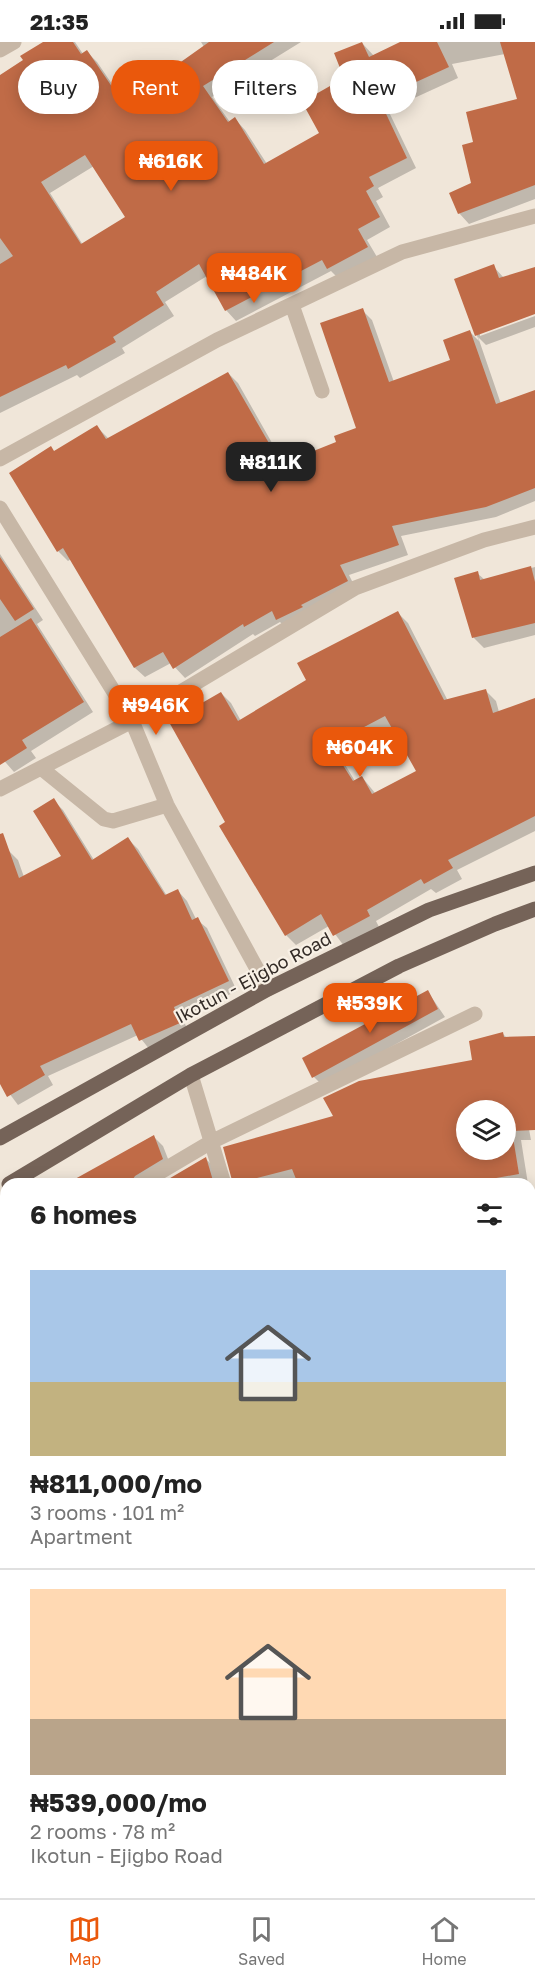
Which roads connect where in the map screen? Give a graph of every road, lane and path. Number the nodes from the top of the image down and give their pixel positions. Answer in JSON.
{"nodes":[{"id":1,"x":14,"y":42,"type":"edge"},
{"id":2,"x":0,"y":50,"type":"edge"},
{"id":3,"x":535,"y":216,"type":"edge"},
{"id":4,"x":292,"y":305,"type":"junction"},
{"id":5,"x":322,"y":391,"type":"dead end"},
{"id":6,"x":0,"y":459,"type":"edge"},
{"id":7,"x":0,"y":508,"type":"edge"},
{"id":8,"x":535,"y":527,"type":"edge"},
{"id":9,"x":132,"y":721,"type":"junction"},
{"id":10,"x":41,"y":768,"type":"junction"},
{"id":11,"x":0,"y":789,"type":"edge"},
{"id":12,"x":167,"y":805,"type":"junction"},
{"id":13,"x":535,"y":873,"type":"edge"},
{"id":14,"x":535,"y":909,"type":"edge"},
{"id":15,"x":268,"y":989,"type":"junction"},
{"id":16,"x":475,"y":1014,"type":"dead end"},
{"id":17,"x":191,"y":1075,"type":"junction"},
{"id":18,"x":0,"y":1138,"type":"edge"},
{"id":19,"x":211,"y":1142,"type":"junction"},
{"id":20,"x":18,"y":1178,"type":"edge"},
{"id":21,"x":150,"y":1178,"type":"edge"},
{"id":22,"x":222,"y":1178,"type":"edge"}],
"edges":[{"from":1,"to":2,"type":"street"},
{"from":3,"to":4,"type":"street"},
{"from":4,"to":5,"type":"street"},
{"from":4,"to":6,"type":"street"},
{"from":7,"to":9,"type":"street"},
{"from":8,"to":9,"type":"street"},
{"from":9,"to":10,"type":"street"},
{"from":9,"to":12,"type":"street"},
{"from":10,"to":11,"type":"street"},
{"from":10,"to":12,"type":"street"},
{"from":12,"to":15,"type":"street"},
{"from":13,"to":15,"type":"main road","name":"Ikotun - Ejigbo Road"},
{"from":14,"to":17,"type":"main road"},
{"from":15,"to":18,"type":"main road","name":"Ikotun - Ejigbo Road"},
{"from":16,"to":19,"type":"street"},
{"from":17,"to":19,"type":"street"},
{"from":17,"to":20,"type":"main road"},
{"from":19,"to":21,"type":"street"},
{"from":19,"to":22,"type":"street"}]}
